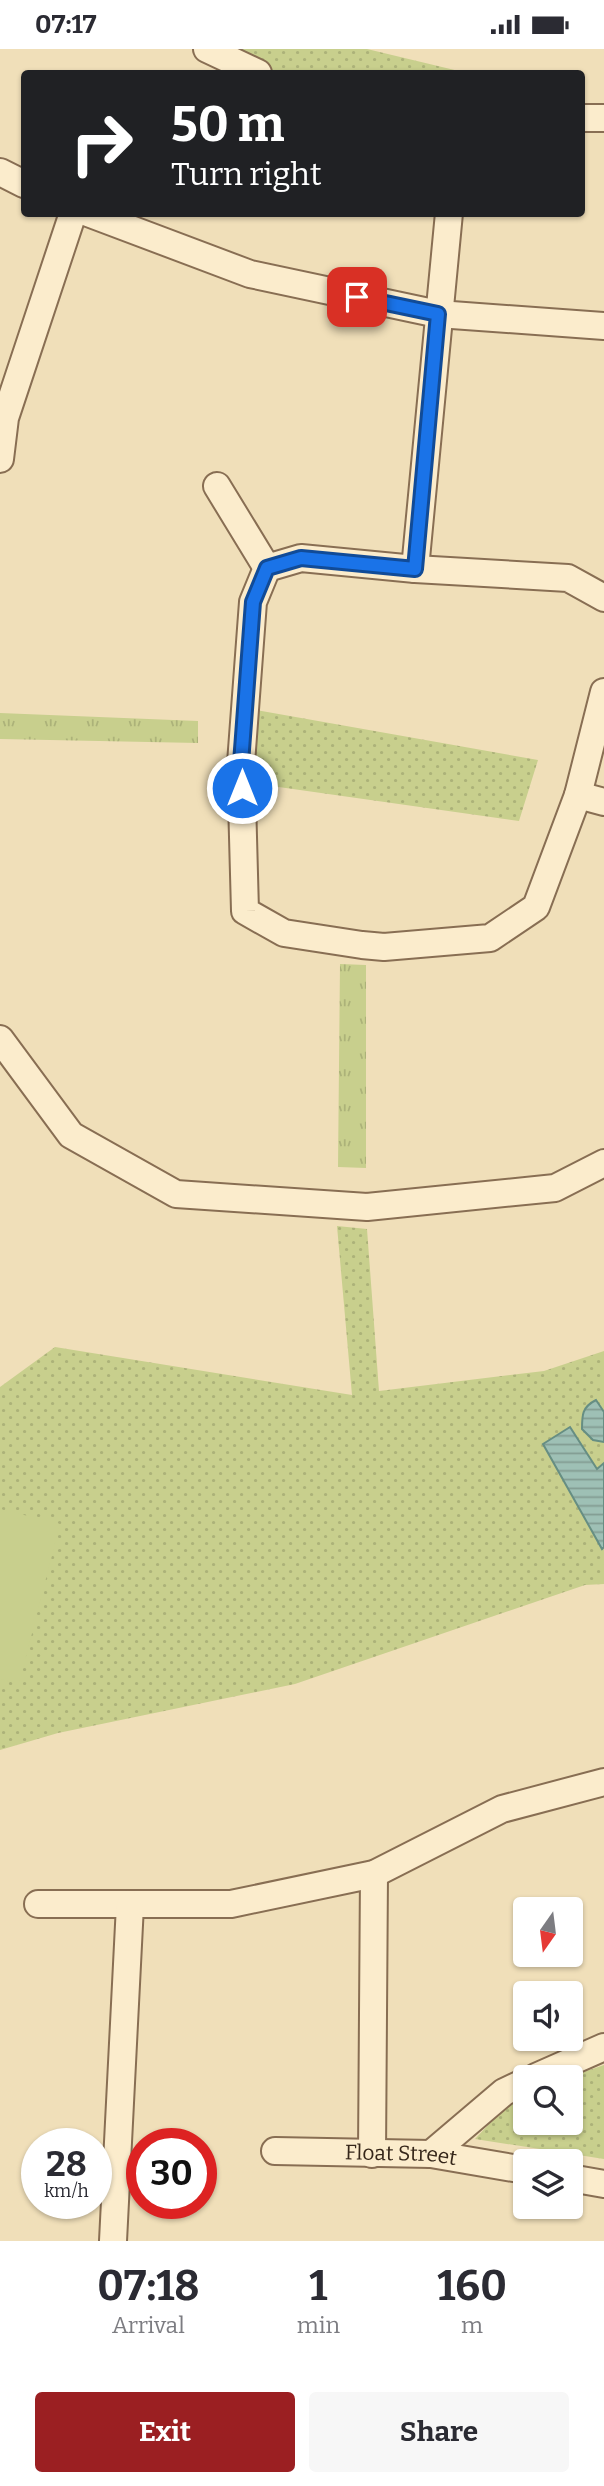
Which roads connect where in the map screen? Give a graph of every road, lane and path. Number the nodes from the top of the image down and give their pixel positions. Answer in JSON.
{"nodes":[{"id":1,"x":206,"y":49,"type":"edge"},
{"id":2,"x":252,"y":70,"type":"edge"},
{"id":3,"x":585,"y":118,"type":"edge"},
{"id":4,"x":604,"y":118,"type":"edge"},
{"id":5,"x":0,"y":172,"type":"edge"},
{"id":6,"x":21,"y":182,"type":"edge"},
{"id":7,"x":72,"y":217,"type":"edge"},
{"id":8,"x":99,"y":217,"type":"edge"},
{"id":9,"x":449,"y":217,"type":"edge"},
{"id":10,"x":438,"y":314,"type":"junction"},
{"id":11,"x":604,"y":326,"type":"edge"},
{"id":12,"x":0,"y":459,"type":"edge"},
{"id":13,"x":218,"y":486,"type":"dead end"},
{"id":14,"x":267,"y":568,"type":"junction"},
{"id":15,"x":415,"y":569,"type":"junction"},
{"id":16,"x":604,"y":598,"type":"edge"},
{"id":17,"x":604,"y":692,"type":"edge"},
{"id":18,"x":578,"y":795,"type":"junction"},
{"id":19,"x":604,"y":802,"type":"edge"},
{"id":20,"x":0,"y":1039,"type":"edge"},
{"id":21,"x":604,"y":1163,"type":"edge"},
{"id":22,"x":604,"y":1782,"type":"edge"},
{"id":23,"x":374,"y":1874,"type":"junction"},
{"id":24,"x":38,"y":1904,"type":"dead end"},
{"id":25,"x":130,"y":1905,"type":"junction"},
{"id":26,"x":604,"y":2047,"type":"edge"},
{"id":27,"x":563,"y":2065,"type":"edge"},
{"id":28,"x":513,"y":2088,"type":"edge"},
{"id":29,"x":275,"y":2151,"type":"dead end"},
{"id":30,"x":372,"y":2154,"type":"junction"},
{"id":31,"x":431,"y":2154,"type":"junction"},
{"id":32,"x":513,"y":2168,"type":"edge"},
{"id":33,"x":583,"y":2180,"type":"edge"},
{"id":34,"x":604,"y":2184,"type":"edge"},
{"id":35,"x":113,"y":2241,"type":"edge"}],
"edges":[{"from":1,"to":2,"type":"street"},
{"from":3,"to":4,"type":"street"},
{"from":5,"to":6,"type":"street"},
{"from":7,"to":12,"type":"street"},
{"from":8,"to":10,"type":"street"},
{"from":9,"to":10,"type":"street"},
{"from":10,"to":11,"type":"street"},
{"from":10,"to":15,"type":"street"},
{"from":13,"to":14,"type":"street"},
{"from":14,"to":15,"type":"street"},
{"from":14,"to":18,"type":"street"},
{"from":15,"to":16,"type":"street"},
{"from":17,"to":18,"type":"street"},
{"from":18,"to":19,"type":"street"},
{"from":20,"to":21,"type":"street"},
{"from":22,"to":23,"type":"street"},
{"from":23,"to":25,"type":"street"},
{"from":23,"to":30,"type":"street"},
{"from":24,"to":25,"type":"street"},
{"from":25,"to":35,"type":"street"},
{"from":26,"to":27,"type":"street"},
{"from":28,"to":31,"type":"street"},
{"from":29,"to":30,"type":"street","name":"Float Street"},
{"from":30,"to":31,"type":"street","name":"Float Street"},
{"from":31,"to":32,"type":"street","name":"Float Street"},
{"from":33,"to":34,"type":"street"}]}
